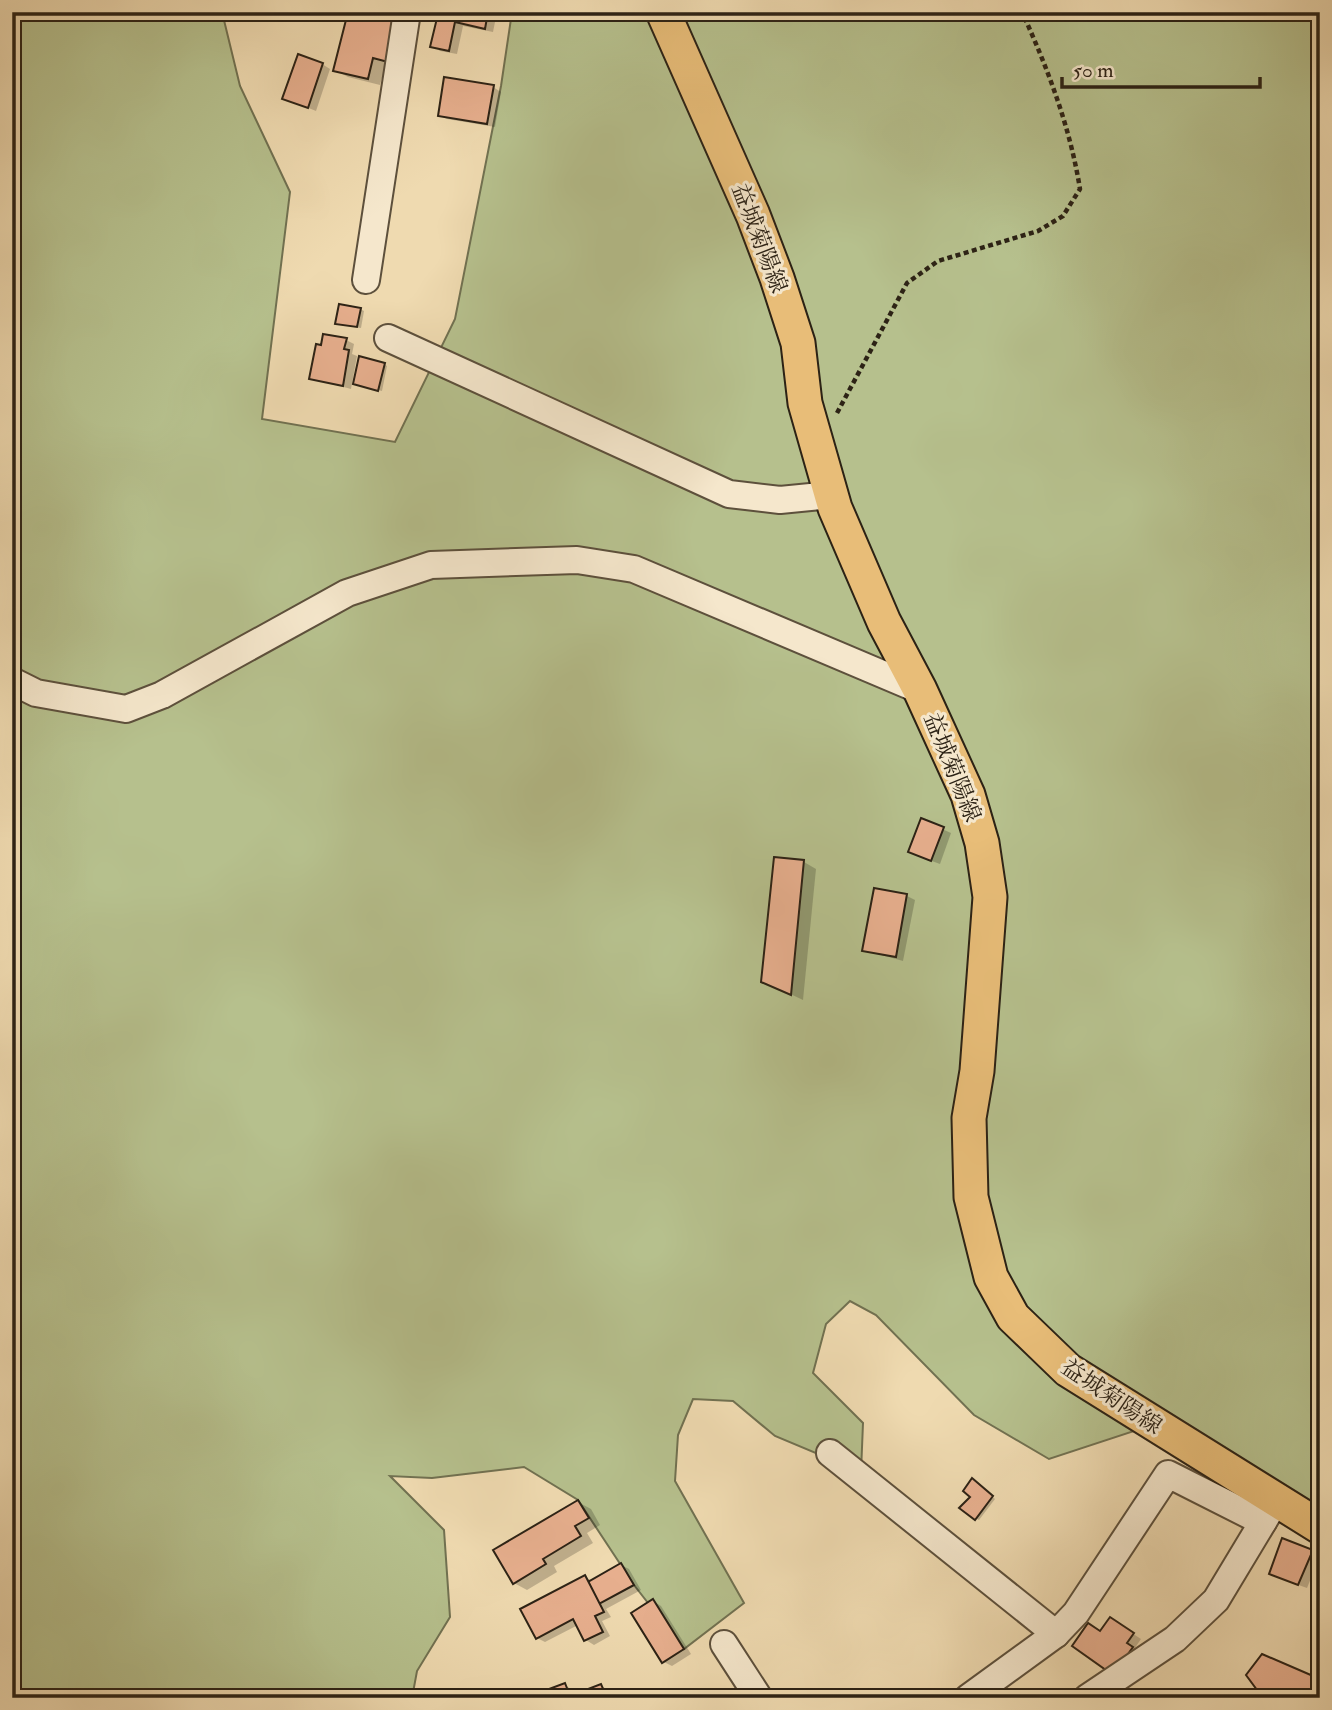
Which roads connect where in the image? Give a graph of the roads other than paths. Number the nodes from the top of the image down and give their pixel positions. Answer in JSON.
{"nodes":[{"id":1,"x":408,"y":12,"type":"edge"},
{"id":2,"x":663,"y":12,"type":"edge"},
{"id":3,"x":366,"y":280,"type":"dead end"},
{"id":4,"x":388,"y":338,"type":"dead end"},
{"id":5,"x":831,"y":495,"type":"junction"},
{"id":6,"x":12,"y":681,"type":"edge"},
{"id":7,"x":920,"y":690,"type":"junction"},
{"id":8,"x":830,"y":1453,"type":"dead end"},
{"id":9,"x":1269,"y":1511,"type":"junction"},
{"id":10,"x":1320,"y":1527,"type":"edge"},
{"id":11,"x":1056,"y":1634,"type":"junction"},
{"id":12,"x":724,"y":1644,"type":"dead end"},
{"id":13,"x":759,"y":1698,"type":"edge"},
{"id":14,"x":968,"y":1698,"type":"edge"},
{"id":15,"x":1087,"y":1698,"type":"edge"}],
"edges":[{"from":1,"to":3,"type":"street"},
{"from":2,"to":5,"type":"main road","name":"益城菊陽線"},
{"from":4,"to":5,"type":"street"},
{"from":5,"to":7,"type":"main road","name":"益城菊陽線"},
{"from":6,"to":7,"type":"street"},
{"from":7,"to":9,"type":"main road","name":"益城菊陽線"},
{"from":8,"to":11,"type":"street"},
{"from":9,"to":10,"type":"main road","name":"益城菊陽線"},
{"from":9,"to":11,"type":"street"},
{"from":9,"to":15,"type":"street"},
{"from":11,"to":14,"type":"street"},
{"from":12,"to":13,"type":"street"}]}
